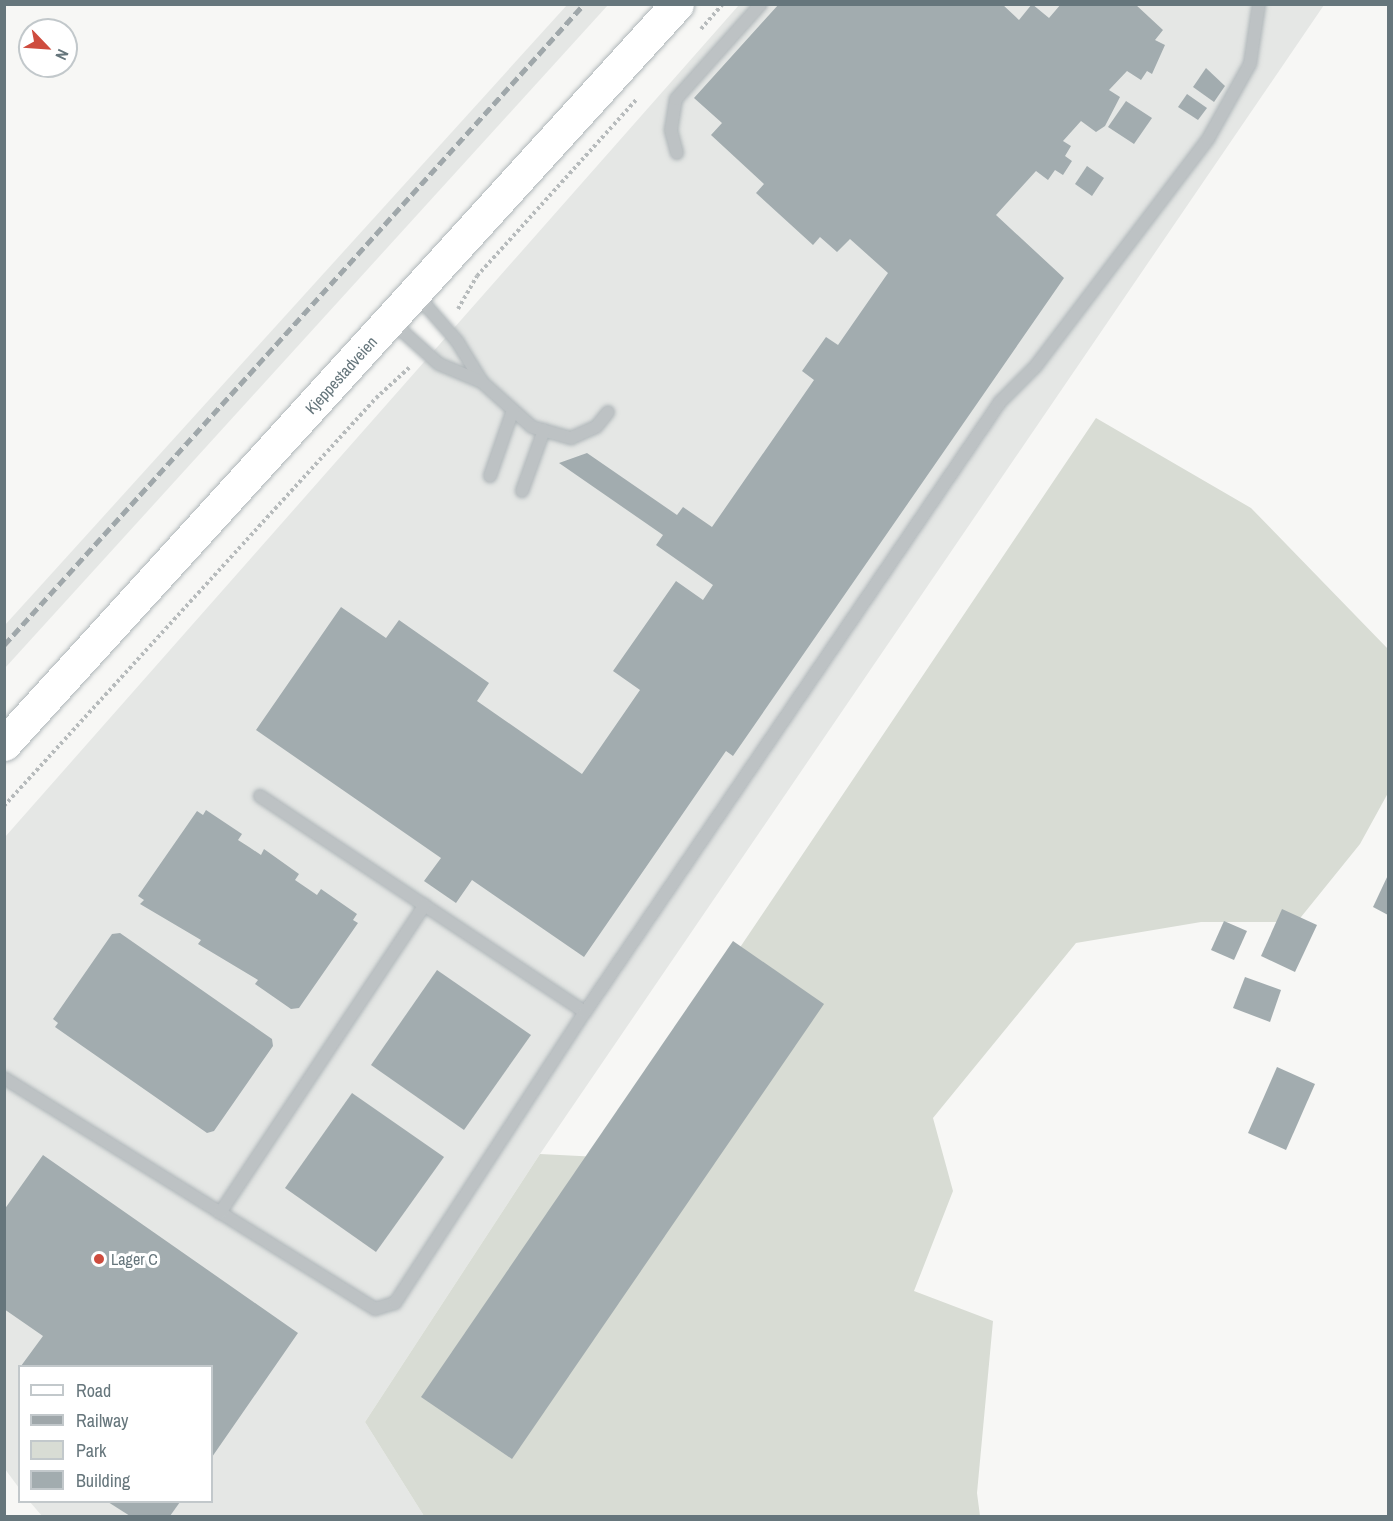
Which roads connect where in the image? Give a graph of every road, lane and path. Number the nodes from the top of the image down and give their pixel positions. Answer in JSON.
{"nodes":[{"id":1,"x":677,"y":4,"type":"edge"},
{"id":2,"x":723,"y":4,"type":"edge"},
{"id":3,"x":761,"y":4,"type":"edge"},
{"id":4,"x":1259,"y":4,"type":"edge"},
{"id":5,"x":691,"y":40,"type":"dead end"},
{"id":6,"x":644,"y":92,"type":"dead end"},
{"id":7,"x":677,"y":153,"type":"dead end"},
{"id":8,"x":415,"y":293,"type":"junction"},
{"id":9,"x":456,"y":314,"type":"dead end"},
{"id":10,"x":390,"y":320,"type":"junction"},
{"id":11,"x":410,"y":368,"type":"dead end"},
{"id":12,"x":482,"y":382,"type":"junction"},
{"id":13,"x":513,"y":410,"type":"junction"},
{"id":14,"x":608,"y":412,"type":"dead end"},
{"id":15,"x":544,"y":430,"type":"junction"},
{"id":16,"x":490,"y":476,"type":"dead end"},
{"id":17,"x":522,"y":491,"type":"dead end"},
{"id":18,"x":4,"y":744,"type":"edge"},
{"id":19,"x":260,"y":796,"type":"dead end"},
{"id":20,"x":4,"y":806,"type":"edge"},
{"id":21,"x":425,"y":905,"type":"junction"},
{"id":22,"x":585,"y":1012,"type":"junction"},
{"id":23,"x":4,"y":1078,"type":"edge"},
{"id":24,"x":220,"y":1213,"type":"junction"}],
"edges":[{"from":1,"to":8,"type":"main road","name":"Kjeppestadveien"},
{"from":2,"to":5,"type":"path"},
{"from":3,"to":7,"type":"lane"},
{"from":4,"to":22,"type":"lane"},
{"from":6,"to":9,"type":"path"},
{"from":8,"to":10,"type":"main road","name":"Kjeppestadveien"},
{"from":8,"to":12,"type":"lane"},
{"from":10,"to":12,"type":"lane"},
{"from":10,"to":18,"type":"main road","name":"Kjeppestadveien"},
{"from":11,"to":20,"type":"path"},
{"from":12,"to":13,"type":"lane"},
{"from":13,"to":15,"type":"lane"},
{"from":13,"to":16,"type":"lane"},
{"from":14,"to":15,"type":"lane"},
{"from":15,"to":17,"type":"lane"},
{"from":19,"to":21,"type":"lane"},
{"from":21,"to":22,"type":"lane"},
{"from":21,"to":24,"type":"lane"},
{"from":22,"to":24,"type":"lane"},
{"from":23,"to":24,"type":"lane"}]}
